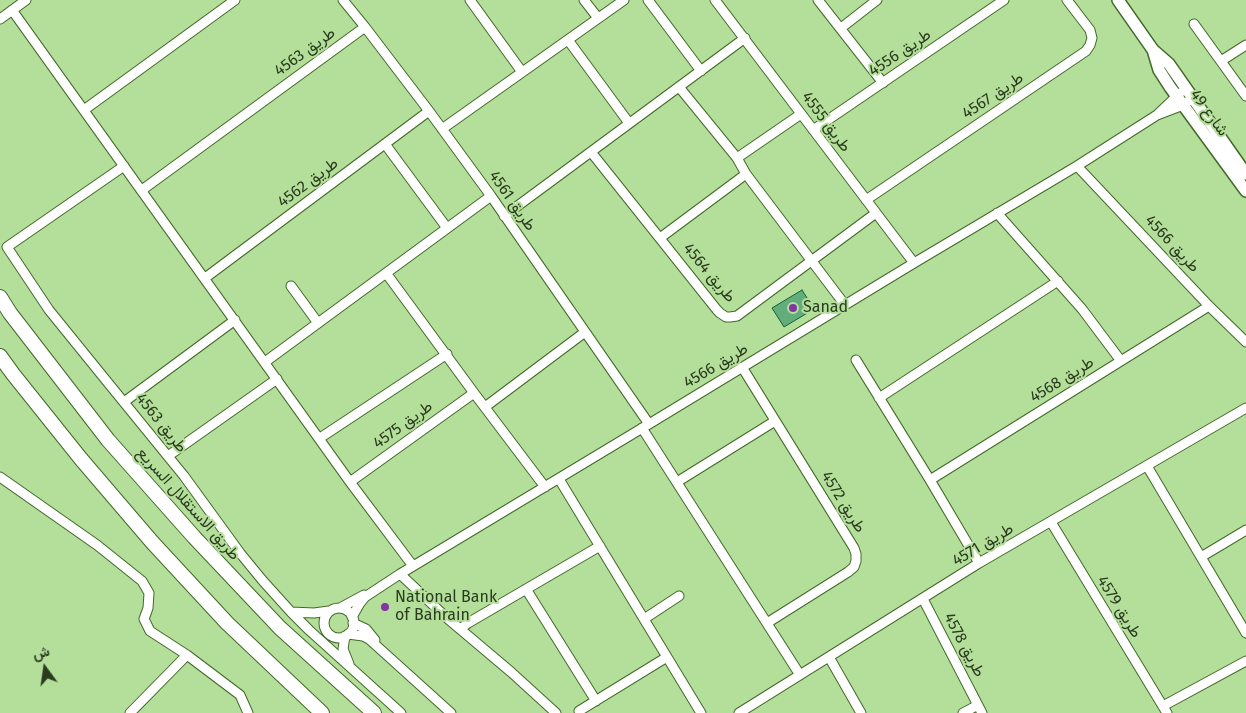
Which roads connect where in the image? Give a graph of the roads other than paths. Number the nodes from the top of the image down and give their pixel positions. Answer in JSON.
{"nodes":[{"id":1,"x":26,"y":0,"type":"edge"},
{"id":2,"x":235,"y":0,"type":"edge"},
{"id":3,"x":342,"y":0,"type":"edge"},
{"id":4,"x":470,"y":0,"type":"edge"},
{"id":5,"x":584,"y":0,"type":"edge"},
{"id":6,"x":624,"y":0,"type":"edge"},
{"id":7,"x":648,"y":0,"type":"edge"},
{"id":8,"x":715,"y":0,"type":"edge"},
{"id":9,"x":818,"y":0,"type":"edge"},
{"id":10,"x":877,"y":0,"type":"edge"},
{"id":11,"x":1004,"y":0,"type":"edge"},
{"id":12,"x":1067,"y":0,"type":"edge"},
{"id":13,"x":1118,"y":0,"type":"edge"},
{"id":14,"x":12,"y":10,"type":"junction"},
{"id":15,"x":598,"y":18,"type":"junction"},
{"id":16,"x":0,"y":19,"type":"edge"},
{"id":17,"x":1194,"y":24,"type":"dead end"},
{"id":18,"x":365,"y":27,"type":"junction"},
{"id":19,"x":841,"y":28,"type":"junction"},
{"id":20,"x":745,"y":38,"type":"junction"},
{"id":21,"x":568,"y":40,"type":"junction"},
{"id":22,"x":1246,"y":45,"type":"edge"},
{"id":23,"x":1153,"y":50,"type":"junction"},
{"id":24,"x":1221,"y":61,"type":"junction"},
{"id":25,"x":701,"y":71,"type":"junction"},
{"id":26,"x":522,"y":72,"type":"junction"},
{"id":27,"x":883,"y":83,"type":"junction"},
{"id":28,"x":679,"y":87,"type":"junction"},
{"id":29,"x":1190,"y":93,"type":"junction"},
{"id":30,"x":1246,"y":96,"type":"edge"},
{"id":31,"x":1180,"y":100,"type":"junction"},
{"id":32,"x":84,"y":110,"type":"junction"},
{"id":33,"x":428,"y":111,"type":"junction"},
{"id":34,"x":801,"y":114,"type":"junction"},
{"id":35,"x":630,"y":123,"type":"junction"},
{"id":36,"x":442,"y":129,"type":"junction"},
{"id":37,"x":813,"y":130,"type":"junction"},
{"id":38,"x":385,"y":144,"type":"junction"},
{"id":39,"x":591,"y":152,"type":"junction"},
{"id":40,"x":737,"y":158,"type":"junction"},
{"id":41,"x":124,"y":166,"type":"junction"},
{"id":42,"x":1077,"y":166,"type":"junction"},
{"id":43,"x":746,"y":174,"type":"junction"},
{"id":44,"x":1245,"y":183,"type":"edge"},
{"id":45,"x":142,"y":190,"type":"junction"},
{"id":46,"x":491,"y":196,"type":"junction"},
{"id":47,"x":866,"y":200,"type":"junction"},
{"id":48,"x":876,"y":213,"type":"junction"},
{"id":49,"x":998,"y":213,"type":"junction"},
{"id":50,"x":504,"y":216,"type":"junction"},
{"id":51,"x":447,"y":228,"type":"junction"},
{"id":52,"x":660,"y":238,"type":"junction"},
{"id":53,"x":812,"y":261,"type":"junction"},
{"id":54,"x":914,"y":263,"type":"junction"},
{"id":55,"x":386,"y":273,"type":"junction"},
{"id":56,"x":205,"y":278,"type":"junction"},
{"id":57,"x":1058,"y":282,"type":"junction"},
{"id":58,"x":291,"y":286,"type":"dead end"},
{"id":59,"x":0,"y":297,"type":"edge"},
{"id":60,"x":845,"y":305,"type":"junction"},
{"id":61,"x":1209,"y":306,"type":"junction"},
{"id":62,"x":235,"y":320,"type":"junction"},
{"id":63,"x":318,"y":323,"type":"junction"},
{"id":64,"x":585,"y":332,"type":"junction"},
{"id":65,"x":1246,"y":342,"type":"edge"},
{"id":66,"x":447,"y":354,"type":"junction"},
{"id":67,"x":0,"y":356,"type":"edge"},
{"id":68,"x":856,"y":360,"type":"dead end"},
{"id":69,"x":1121,"y":361,"type":"junction"},
{"id":70,"x":265,"y":362,"type":"junction"},
{"id":71,"x":742,"y":367,"type":"junction"},
{"id":72,"x":277,"y":379,"type":"junction"},
{"id":73,"x":474,"y":393,"type":"junction"},
{"id":74,"x":879,"y":398,"type":"junction"},
{"id":75,"x":124,"y":402,"type":"junction"},
{"id":76,"x":485,"y":407,"type":"junction"},
{"id":77,"x":1246,"y":408,"type":"edge"},
{"id":78,"x":775,"y":421,"type":"junction"},
{"id":79,"x":646,"y":426,"type":"junction"},
{"id":80,"x":320,"y":438,"type":"junction"},
{"id":81,"x":168,"y":456,"type":"junction"},
{"id":82,"x":1147,"y":466,"type":"junction"},
{"id":83,"x":0,"y":477,"type":"edge"},
{"id":84,"x":559,"y":479,"type":"junction"},
{"id":85,"x":930,"y":480,"type":"junction"},
{"id":86,"x":350,"y":482,"type":"junction"},
{"id":87,"x":677,"y":482,"type":"junction"},
{"id":88,"x":545,"y":487,"type":"junction"},
{"id":89,"x":1050,"y":522,"type":"junction"},
{"id":90,"x":1246,"y":530,"type":"edge"},
{"id":91,"x":600,"y":546,"type":"junction"},
{"id":92,"x":1201,"y":556,"type":"junction"},
{"id":93,"x":979,"y":564,"type":"junction"},
{"id":94,"x":413,"y":566,"type":"junction"},
{"id":95,"x":400,"y":574,"type":"junction"},
{"id":96,"x":526,"y":589,"type":"junction"},
{"id":97,"x":371,"y":592,"type":"junction"},
{"id":98,"x":679,"y":596,"type":"dead end"},
{"id":99,"x":923,"y":599,"type":"junction"},
{"id":100,"x":340,"y":608,"type":"junction"},
{"id":101,"x":329,"y":611,"type":"junction"},
{"id":102,"x":290,"y":612,"type":"junction"},
{"id":103,"x":644,"y":619,"type":"junction"},
{"id":104,"x":353,"y":620,"type":"junction"},
{"id":105,"x":767,"y":623,"type":"junction"},
{"id":106,"x":460,"y":629,"type":"junction"},
{"id":107,"x":1246,"y":632,"type":"edge"},
{"id":108,"x":347,"y":635,"type":"junction"},
{"id":109,"x":187,"y":655,"type":"junction"},
{"id":110,"x":667,"y":657,"type":"junction"},
{"id":111,"x":829,"y":657,"type":"junction"},
{"id":112,"x":391,"y":659,"type":"junction"},
{"id":113,"x":1246,"y":661,"type":"edge"},
{"id":114,"x":351,"y":668,"type":"junction"},
{"id":115,"x":800,"y":675,"type":"junction"},
{"id":116,"x":596,"y":701,"type":"junction"},
{"id":117,"x":980,"y":709,"type":"edge"},
{"id":118,"x":1165,"y":710,"type":"edge"},
{"id":119,"x":579,"y":712,"type":"dead end"},
{"id":120,"x":130,"y":713,"type":"edge"},
{"id":121,"x":248,"y":713,"type":"edge"},
{"id":122,"x":322,"y":713,"type":"edge"},
{"id":123,"x":374,"y":713,"type":"edge"},
{"id":124,"x":401,"y":713,"type":"edge"},
{"id":125,"x":451,"y":713,"type":"edge"},
{"id":126,"x":556,"y":713,"type":"edge"},
{"id":127,"x":701,"y":713,"type":"edge"},
{"id":128,"x":739,"y":713,"type":"edge"},
{"id":129,"x":861,"y":713,"type":"edge"},
{"id":130,"x":963,"y":713,"type":"edge"}],
"edges":[{"from":1,"to":14,"type":"street"},
{"from":2,"to":32,"type":"street"},
{"from":3,"to":18,"type":"street","name":"طريق 4561"},
{"from":4,"to":26,"type":"street"},
{"from":5,"to":15,"type":"street"},
{"from":6,"to":15,"type":"street"},
{"from":7,"to":25,"type":"street"},
{"from":8,"to":20,"type":"street","name":"طريق 4555"},
{"from":9,"to":19,"type":"street"},
{"from":10,"to":19,"type":"street"},
{"from":11,"to":27,"type":"street","name":"طريق 4556"},
{"from":12,"to":47,"type":"street","name":"طريق 4567"},
{"from":13,"to":23,"type":"street","name":"شارع 49"},
{"from":14,"to":16,"type":"street"},
{"from":14,"to":32,"type":"street"},
{"from":15,"to":21,"type":"street"},
{"from":17,"to":24,"type":"street"},
{"from":18,"to":33,"type":"street","name":"طريق 4561"},
{"from":18,"to":45,"type":"street","name":"طريق 4563"},
{"from":19,"to":27,"type":"street"},
{"from":20,"to":25,"type":"street"},
{"from":20,"to":34,"type":"street","name":"طريق 4555"},
{"from":21,"to":26,"type":"street"},
{"from":21,"to":35,"type":"street"},
{"from":22,"to":24,"type":"street"},
{"from":23,"to":29,"type":"street","name":"شارع 49"},
{"from":23,"to":31,"type":"street","name":"شارع 49"},
{"from":24,"to":30,"type":"street"},
{"from":25,"to":28,"type":"street"},
{"from":26,"to":36,"type":"street"},
{"from":27,"to":37,"type":"street","name":"طريق 4556"},
{"from":28,"to":35,"type":"street"},
{"from":28,"to":40,"type":"street"},
{"from":29,"to":31,"type":"street","name":"طريق 4566"},
{"from":29,"to":44,"type":"street","name":"شارع 49"},
{"from":31,"to":42,"type":"street","name":"طريق 4566"},
{"from":31,"to":44,"type":"street","name":"شارع 49"},
{"from":32,"to":41,"type":"street"},
{"from":33,"to":36,"type":"street","name":"طريق 4561"},
{"from":33,"to":38,"type":"street","name":"طريق 4562"},
{"from":34,"to":37,"type":"street","name":"طريق 4555"},
{"from":34,"to":40,"type":"street"},
{"from":35,"to":39,"type":"street"},
{"from":36,"to":46,"type":"street","name":"طريق 4561"},
{"from":37,"to":47,"type":"street","name":"طريق 4555"},
{"from":38,"to":51,"type":"street"},
{"from":38,"to":56,"type":"street","name":"طريق 4562"},
{"from":39,"to":50,"type":"street"},
{"from":39,"to":52,"type":"street","name":"طريق 4564"},
{"from":40,"to":43,"type":"street"},
{"from":41,"to":45,"type":"street"},
{"from":41,"to":75,"type":"street","name":"طريق 4563"},
{"from":42,"to":49,"type":"street","name":"طريق 4566"},
{"from":42,"to":61,"type":"street","name":"طريق 4566"},
{"from":43,"to":52,"type":"street","name":"طريق 4564"},
{"from":43,"to":53,"type":"street"},
{"from":45,"to":56,"type":"street"},
{"from":46,"to":50,"type":"street","name":"طريق 4561"},
{"from":46,"to":51,"type":"street"},
{"from":47,"to":48,"type":"street","name":"طريق 4555"},
{"from":48,"to":53,"type":"street","name":"طريق 4564"},
{"from":48,"to":54,"type":"street","name":"طريق 4555"},
{"from":49,"to":54,"type":"street","name":"طريق 4566"},
{"from":49,"to":57,"type":"street"},
{"from":50,"to":64,"type":"street","name":"طريق 4561"},
{"from":51,"to":55,"type":"street"},
{"from":52,"to":53,"type":"street","name":"طريق 4564"},
{"from":53,"to":60,"type":"street"},
{"from":54,"to":60,"type":"street","name":"طريق 4566"},
{"from":55,"to":63,"type":"street"},
{"from":55,"to":66,"type":"street"},
{"from":56,"to":62,"type":"street"},
{"from":57,"to":69,"type":"street"},
{"from":57,"to":74,"type":"street"},
{"from":58,"to":63,"type":"street"},
{"from":59,"to":123,"type":"main road","name":"طريق الاستقلال السريع"},
{"from":60,"to":71,"type":"street","name":"طريق 4566"},
{"from":61,"to":65,"type":"street","name":"طريق 4566"},
{"from":61,"to":69,"type":"street","name":"طريق 4568"},
{"from":62,"to":70,"type":"street"},
{"from":62,"to":75,"type":"street"},
{"from":63,"to":70,"type":"street"},
{"from":64,"to":76,"type":"street"},
{"from":64,"to":79,"type":"street","name":"طريق 4561"},
{"from":66,"to":73,"type":"street"},
{"from":66,"to":80,"type":"street"},
{"from":67,"to":122,"type":"main road"},
{"from":68,"to":74,"type":"street"},
{"from":69,"to":85,"type":"street","name":"طريق 4568"},
{"from":70,"to":72,"type":"street"},
{"from":71,"to":78,"type":"street","name":"طريق 4572"},
{"from":71,"to":79,"type":"street","name":"طريق 4566"},
{"from":72,"to":80,"type":"street"},
{"from":72,"to":81,"type":"street"},
{"from":73,"to":76,"type":"street"},
{"from":73,"to":86,"type":"street","name":"طريق 4575"},
{"from":74,"to":85,"type":"street"},
{"from":75,"to":81,"type":"street","name":"طريق 4563"},
{"from":76,"to":88,"type":"street"},
{"from":77,"to":82,"type":"street","name":"طريق 4571"},
{"from":78,"to":87,"type":"street"},
{"from":78,"to":105,"type":"street","name":"طريق 4572"},
{"from":79,"to":84,"type":"street","name":"طريق 4566"},
{"from":79,"to":87,"type":"street"},
{"from":80,"to":86,"type":"street"},
{"from":81,"to":102,"type":"street","name":"طريق 4563"},
{"from":82,"to":89,"type":"street","name":"طريق 4571"},
{"from":82,"to":92,"type":"street"},
{"from":83,"to":109,"type":"street"},
{"from":84,"to":88,"type":"street","name":"طريق 4566"},
{"from":84,"to":91,"type":"street"},
{"from":85,"to":93,"type":"street"},
{"from":86,"to":94,"type":"street"},
{"from":87,"to":105,"type":"street"},
{"from":88,"to":94,"type":"street","name":"طريق 4566"},
{"from":89,"to":93,"type":"street","name":"طريق 4571"},
{"from":89,"to":118,"type":"street","name":"طريق 4579"},
{"from":90,"to":92,"type":"street"},
{"from":91,"to":96,"type":"street"},
{"from":91,"to":103,"type":"street"},
{"from":92,"to":107,"type":"street"},
{"from":93,"to":99,"type":"street","name":"طريق 4571"},
{"from":94,"to":95,"type":"street","name":"طريق 4566"},
{"from":95,"to":97,"type":"street","name":"طريق 4566"},
{"from":95,"to":106,"type":"street"},
{"from":96,"to":106,"type":"street"},
{"from":96,"to":116,"type":"street"},
{"from":97,"to":100,"type":"street","name":"طريق 4566"},
{"from":97,"to":104,"type":"street","name":"طريق 4566"},
{"from":98,"to":103,"type":"street"},
{"from":99,"to":111,"type":"street","name":"طريق 4571"},
{"from":99,"to":117,"type":"street","name":"طريق 4578"},
{"from":100,"to":101,"type":"street"},
{"from":100,"to":104,"type":"street"},
{"from":101,"to":102,"type":"street"},
{"from":101,"to":108,"type":"street"},
{"from":102,"to":114,"type":"street","name":"طريق 4563"},
{"from":103,"to":110,"type":"street"},
{"from":104,"to":108,"type":"street"},
{"from":104,"to":112,"type":"street"},
{"from":105,"to":115,"type":"street"},
{"from":106,"to":126,"type":"street"},
{"from":108,"to":112,"type":"street"},
{"from":108,"to":114,"type":"street"},
{"from":109,"to":120,"type":"street"},
{"from":109,"to":121,"type":"street"},
{"from":110,"to":116,"type":"street"},
{"from":110,"to":127,"type":"street"},
{"from":111,"to":115,"type":"street","name":"طريق 4571"},
{"from":111,"to":129,"type":"street"},
{"from":112,"to":125,"type":"street"},
{"from":113,"to":118,"type":"street","name":"طريق 4579"},
{"from":114,"to":124,"type":"street","name":"طريق 4563"},
{"from":115,"to":128,"type":"street","name":"طريق 4571"},
{"from":116,"to":119,"type":"street"},
{"from":117,"to":130,"type":"street","name":"طريق 4578"}]}
